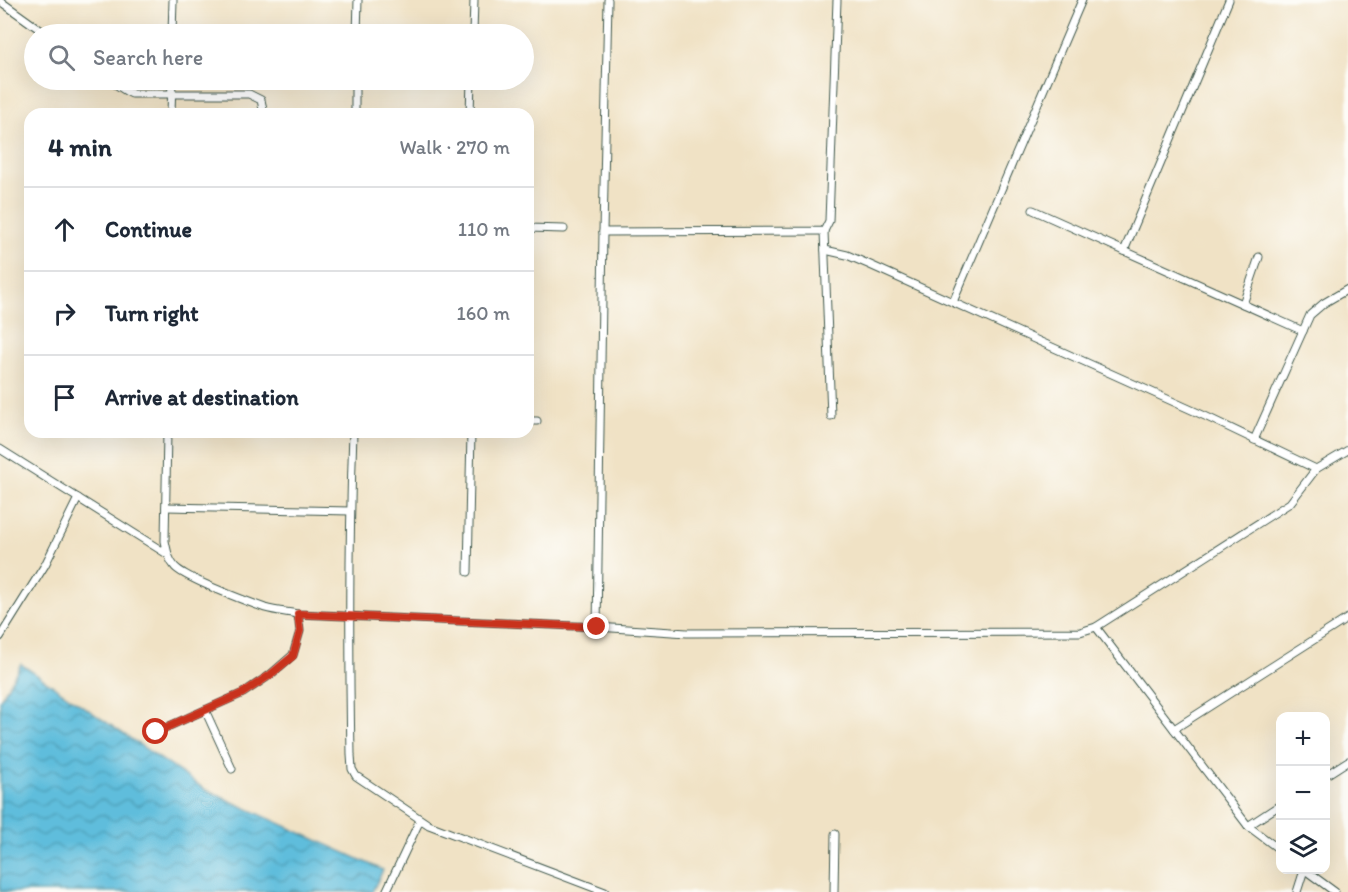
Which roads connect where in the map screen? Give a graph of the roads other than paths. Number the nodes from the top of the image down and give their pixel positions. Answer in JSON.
{"nodes":[{"id":1,"x":173,"y":0,"type":"edge"},
{"id":2,"x":358,"y":0,"type":"edge"},
{"id":3,"x":474,"y":0,"type":"edge"},
{"id":4,"x":608,"y":0,"type":"edge"},
{"id":5,"x":837,"y":0,"type":"edge"},
{"id":6,"x":1082,"y":0,"type":"edge"},
{"id":7,"x":1229,"y":0,"type":"edge"},
{"id":8,"x":0,"y":1,"type":"edge"},
{"id":9,"x":32,"y":24,"type":"edge"},
{"id":10,"x":172,"y":24,"type":"edge"},
{"id":11,"x":357,"y":24,"type":"edge"},
{"id":12,"x":473,"y":24,"type":"edge"},
{"id":13,"x":124,"y":90,"type":"edge"},
{"id":14,"x":171,"y":90,"type":"edge"},
{"id":15,"x":355,"y":90,"type":"edge"},
{"id":16,"x":471,"y":90,"type":"edge"},
{"id":17,"x":171,"y":94,"type":"junction"},
{"id":18,"x":171,"y":108,"type":"edge"},
{"id":19,"x":263,"y":108,"type":"edge"},
{"id":20,"x":355,"y":108,"type":"edge"},
{"id":21,"x":470,"y":108,"type":"edge"},
{"id":22,"x":1033,"y":210,"type":"dead end"},
{"id":23,"x":534,"y":228,"type":"edge"},
{"id":24,"x":564,"y":229,"type":"dead end"},
{"id":25,"x":824,"y":231,"type":"junction"},
{"id":26,"x":603,"y":232,"type":"junction"},
{"id":27,"x":825,"y":250,"type":"junction"},
{"id":28,"x":1124,"y":251,"type":"junction"},
{"id":29,"x":1259,"y":257,"type":"dead end"},
{"id":30,"x":1348,"y":289,"type":"edge"},
{"id":31,"x":954,"y":302,"type":"junction"},
{"id":32,"x":1243,"y":304,"type":"junction"},
{"id":33,"x":1303,"y":331,"type":"junction"},
{"id":34,"x":831,"y":416,"type":"dead end"},
{"id":35,"x":167,"y":438,"type":"edge"},
{"id":36,"x":353,"y":438,"type":"edge"},
{"id":37,"x":471,"y":438,"type":"edge"},
{"id":38,"x":1254,"y":440,"type":"junction"},
{"id":39,"x":0,"y":449,"type":"edge"},
{"id":40,"x":1348,"y":450,"type":"edge"},
{"id":41,"x":1316,"y":469,"type":"junction"},
{"id":42,"x":78,"y":498,"type":"junction"},
{"id":43,"x":166,"y":507,"type":"junction"},
{"id":44,"x":350,"y":511,"type":"junction"},
{"id":45,"x":167,"y":554,"type":"junction"},
{"id":46,"x":468,"y":572,"type":"dead end"},
{"id":47,"x":298,"y":614,"type":"junction"},
{"id":48,"x":349,"y":617,"type":"junction"},
{"id":49,"x":1348,"y":618,"type":"edge"},
{"id":50,"x":597,"y":627,"type":"junction"},
{"id":51,"x":1096,"y":627,"type":"junction"},
{"id":52,"x":0,"y":637,"type":"edge"},
{"id":53,"x":205,"y":710,"type":"junction"},
{"id":54,"x":1174,"y":729,"type":"junction"},
{"id":55,"x":156,"y":732,"type":"dead end"},
{"id":56,"x":1348,"y":760,"type":"edge"},
{"id":57,"x":232,"y":769,"type":"dead end"},
{"id":58,"x":1330,"y":772,"type":"edge"},
{"id":59,"x":1276,"y":808,"type":"edge"},
{"id":60,"x":420,"y":820,"type":"junction"},
{"id":61,"x":1248,"y":826,"type":"junction"},
{"id":62,"x":835,"y":834,"type":"dead end"},
{"id":63,"x":1276,"y":846,"type":"edge"},
{"id":64,"x":1304,"y":874,"type":"edge"},
{"id":65,"x":1310,"y":874,"type":"edge"},
{"id":66,"x":386,"y":892,"type":"edge"},
{"id":67,"x":605,"y":892,"type":"edge"},
{"id":68,"x":834,"y":892,"type":"edge"},
{"id":69,"x":1297,"y":892,"type":"edge"},
{"id":70,"x":1335,"y":892,"type":"edge"}],
"edges":[{"from":1,"to":10,"type":"lane"},
{"from":2,"to":11,"type":"lane"},
{"from":3,"to":12,"type":"lane"},
{"from":4,"to":26,"type":"lane"},
{"from":5,"to":25,"type":"lane"},
{"from":6,"to":31,"type":"lane"},
{"from":7,"to":28,"type":"lane"},
{"from":8,"to":9,"type":"lane"},
{"from":13,"to":17,"type":"lane"},
{"from":14,"to":17,"type":"lane"},
{"from":15,"to":20,"type":"lane"},
{"from":16,"to":21,"type":"lane"},
{"from":17,"to":18,"type":"lane"},
{"from":17,"to":19,"type":"lane"},
{"from":22,"to":28,"type":"lane"},
{"from":23,"to":24,"type":"lane"},
{"from":25,"to":26,"type":"lane"},
{"from":25,"to":27,"type":"lane"},
{"from":26,"to":50,"type":"lane"},
{"from":27,"to":31,"type":"lane"},
{"from":27,"to":34,"type":"lane"},
{"from":28,"to":32,"type":"lane"},
{"from":29,"to":32,"type":"lane"},
{"from":30,"to":33,"type":"lane"},
{"from":31,"to":38,"type":"lane"},
{"from":32,"to":33,"type":"lane"},
{"from":33,"to":38,"type":"lane"},
{"from":35,"to":43,"type":"lane"},
{"from":36,"to":44,"type":"lane"},
{"from":37,"to":46,"type":"lane"},
{"from":38,"to":41,"type":"lane"},
{"from":39,"to":42,"type":"lane"},
{"from":40,"to":41,"type":"lane"},
{"from":41,"to":51,"type":"lane"},
{"from":42,"to":45,"type":"lane"},
{"from":42,"to":52,"type":"lane"},
{"from":43,"to":44,"type":"lane"},
{"from":43,"to":45,"type":"lane"},
{"from":44,"to":48,"type":"lane"},
{"from":45,"to":47,"type":"lane"},
{"from":47,"to":48,"type":"lane"},
{"from":47,"to":53,"type":"lane"},
{"from":48,"to":50,"type":"lane"},
{"from":48,"to":60,"type":"lane"},
{"from":49,"to":54,"type":"lane"},
{"from":50,"to":51,"type":"lane"},
{"from":51,"to":54,"type":"lane"},
{"from":53,"to":55,"type":"lane"},
{"from":53,"to":57,"type":"lane"},
{"from":54,"to":61,"type":"lane"},
{"from":56,"to":58,"type":"lane"},
{"from":59,"to":61,"type":"lane"},
{"from":60,"to":66,"type":"lane"},
{"from":60,"to":67,"type":"lane"},
{"from":61,"to":63,"type":"lane"},
{"from":62,"to":68,"type":"lane"},
{"from":64,"to":69,"type":"lane"},
{"from":65,"to":70,"type":"lane"}]}
